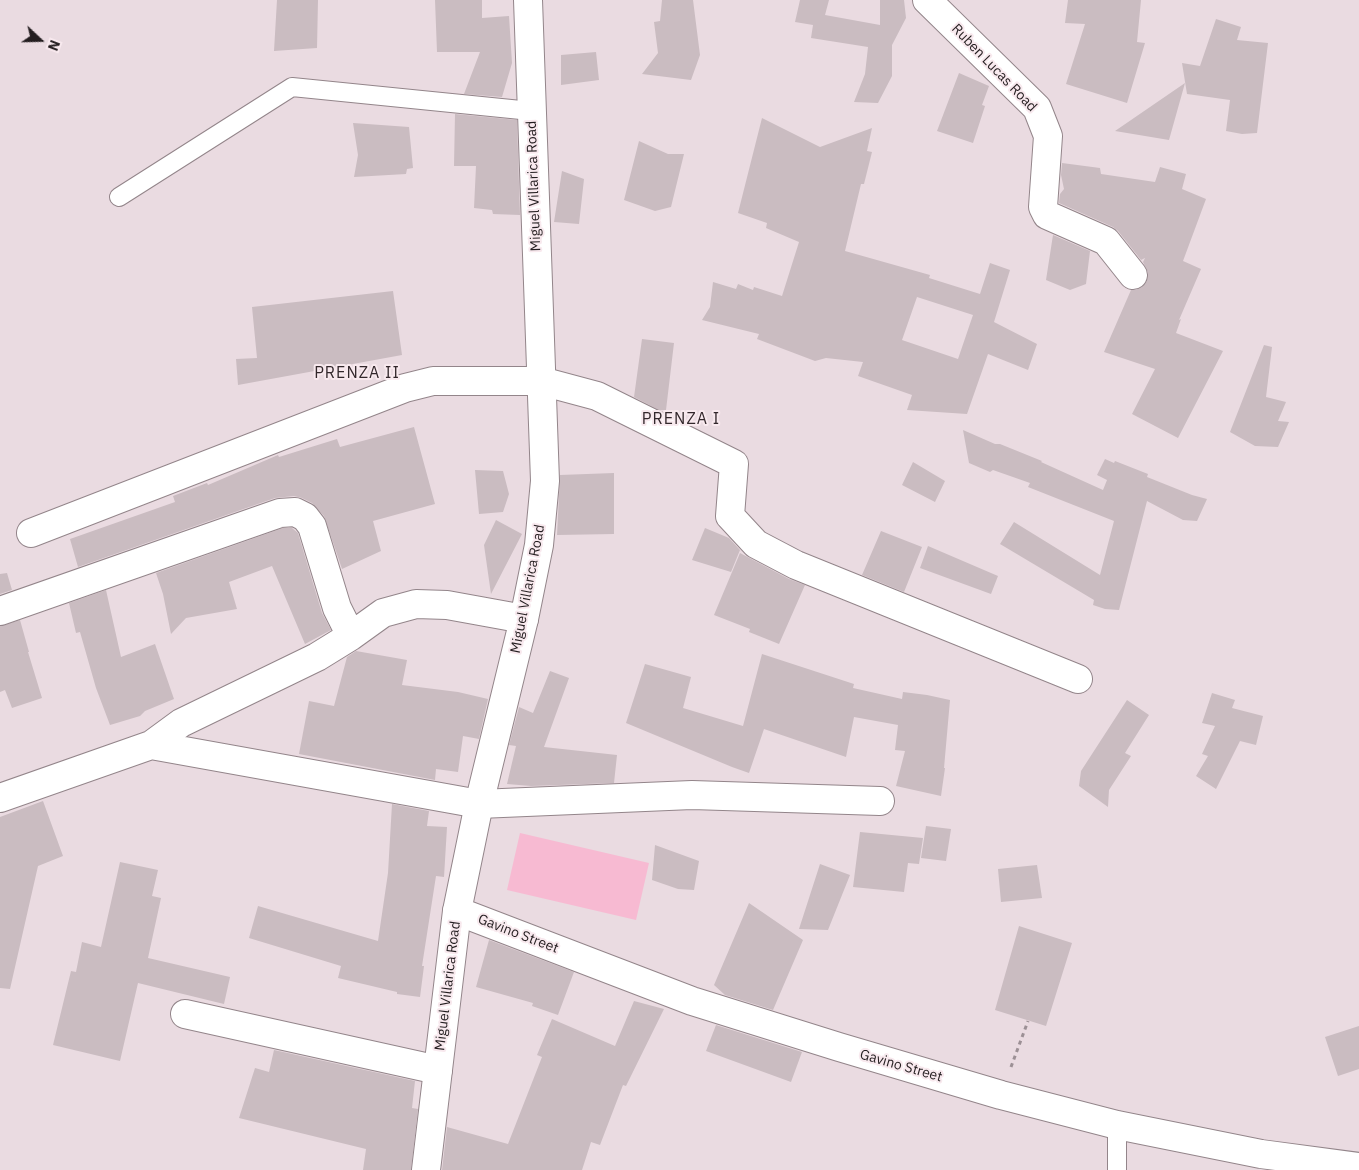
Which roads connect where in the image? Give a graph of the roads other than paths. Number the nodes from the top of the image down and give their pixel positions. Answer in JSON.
{"nodes":[{"id":1,"x":528,"y":0,"type":"edge"},
{"id":2,"x":927,"y":0,"type":"edge"},
{"id":3,"x":531,"y":111,"type":"junction"},
{"id":4,"x":119,"y":197,"type":"dead end"},
{"id":5,"x":1133,"y":275,"type":"dead end"},
{"id":6,"x":541,"y":381,"type":"junction"},
{"id":7,"x":31,"y":533,"type":"dead end"},
{"id":8,"x":0,"y":611,"type":"edge"},
{"id":9,"x":524,"y":619,"type":"junction"},
{"id":10,"x":351,"y":636,"type":"junction"},
{"id":11,"x":1078,"y":679,"type":"dead end"},
{"id":12,"x":151,"y":745,"type":"junction"},
{"id":13,"x":0,"y":798,"type":"edge"},
{"id":14,"x":880,"y":801,"type":"dead end"},
{"id":15,"x":480,"y":804,"type":"junction"},
{"id":16,"x":457,"y":911,"type":"junction"},
{"id":17,"x":185,"y":1014,"type":"dead end"},
{"id":18,"x":438,"y":1070,"type":"junction"},
{"id":19,"x":1117,"y":1125,"type":"junction"},
{"id":20,"x":1261,"y":1162,"type":"edge"},
{"id":21,"x":1359,"y":1168,"type":"edge"},
{"id":22,"x":426,"y":1170,"type":"edge"},
{"id":23,"x":1117,"y":1170,"type":"edge"}],
"edges":[{"from":1,"to":3,"type":"street","name":"Miguel Villarica Road"},
{"from":2,"to":5,"type":"street","name":"Ruben Lucas Road"},
{"from":3,"to":4,"type":"lane"},
{"from":3,"to":6,"type":"street","name":"Miguel Villarica Road"},
{"from":6,"to":7,"type":"street"},
{"from":6,"to":9,"type":"street","name":"Miguel Villarica Road"},
{"from":6,"to":11,"type":"street"},
{"from":8,"to":10,"type":"street"},
{"from":9,"to":10,"type":"street"},
{"from":9,"to":15,"type":"street","name":"Miguel Villarica Road"},
{"from":10,"to":12,"type":"street"},
{"from":12,"to":13,"type":"street"},
{"from":12,"to":15,"type":"street"},
{"from":14,"to":15,"type":"street"},
{"from":15,"to":16,"type":"street","name":"Miguel Villarica Road"},
{"from":16,"to":18,"type":"street","name":"Miguel Villarica Road"},
{"from":16,"to":19,"type":"street","name":"Gavino Street"},
{"from":17,"to":18,"type":"street"},
{"from":18,"to":22,"type":"street","name":"Miguel Villarica Road"},
{"from":19,"to":20,"type":"street","name":"Gavino Street"},
{"from":19,"to":23,"type":"lane"},
{"from":20,"to":21,"type":"street","name":"Gavino Street"}]}
